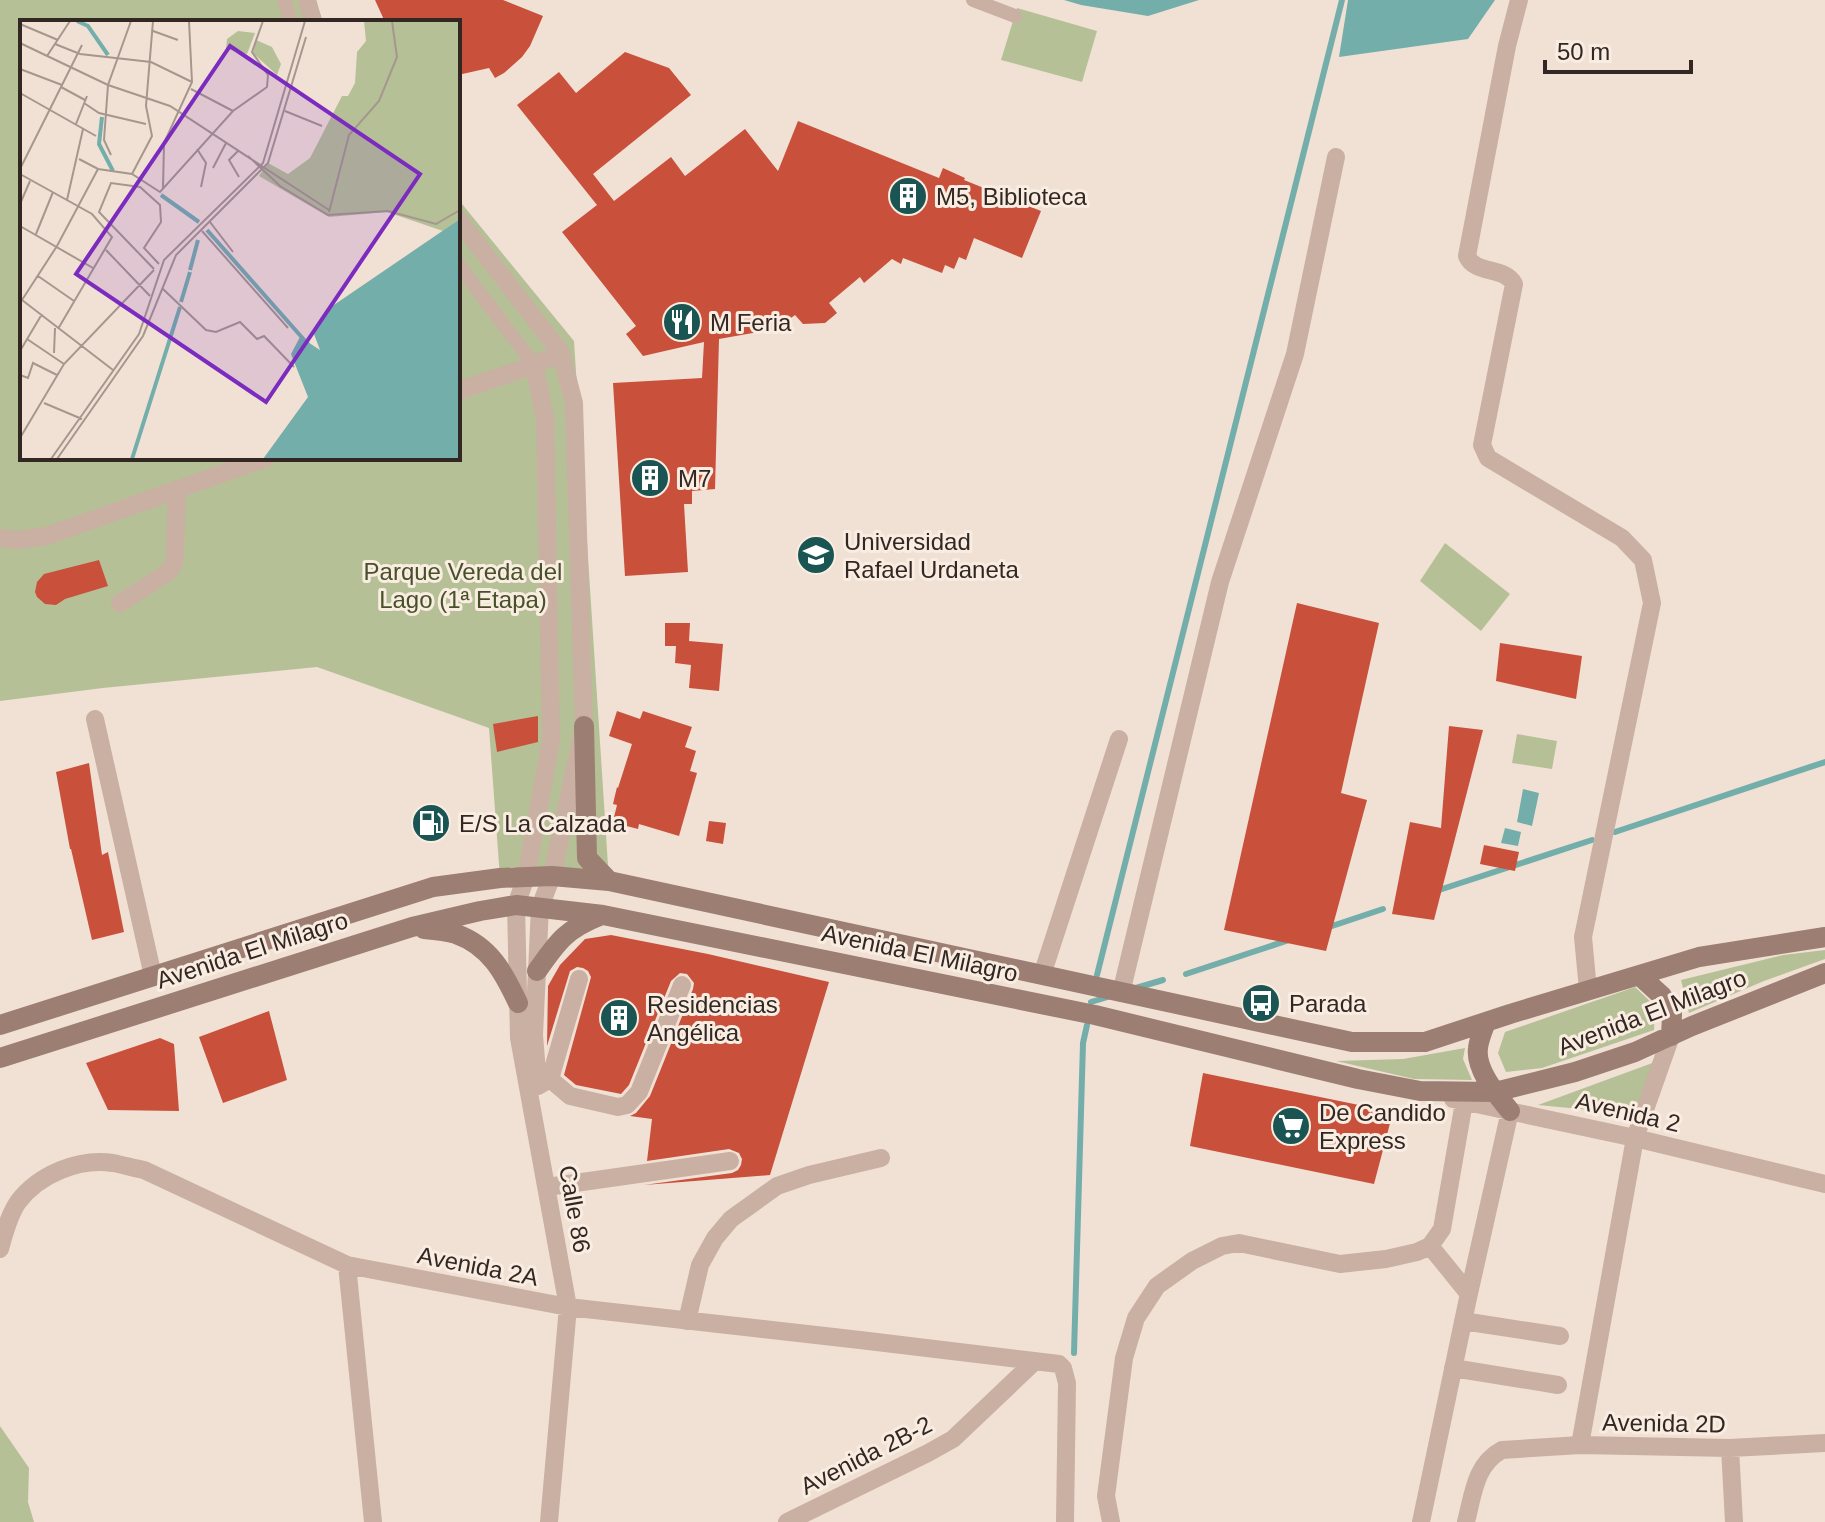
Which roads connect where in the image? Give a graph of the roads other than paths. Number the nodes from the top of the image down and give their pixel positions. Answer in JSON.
{"nodes":[{"id":1,"x":284,"y":0,"type":"edge"},
{"id":2,"x":307,"y":0,"type":"edge"},
{"id":3,"x":973,"y":0,"type":"edge"},
{"id":4,"x":1519,"y":0,"type":"edge"},
{"id":5,"x":1015,"y":16,"type":"dead end"},
{"id":6,"x":290,"y":20,"type":"edge"},
{"id":7,"x":312,"y":20,"type":"edge"},
{"id":8,"x":1336,"y":157,"type":"dead end"},
{"id":9,"x":460,"y":222,"type":"edge"},
{"id":10,"x":460,"y":267,"type":"edge"},
{"id":11,"x":561,"y":353,"type":"junction"},
{"id":12,"x":534,"y":365,"type":"junction"},
{"id":13,"x":460,"y":390,"type":"edge"},
{"id":14,"x":260,"y":460,"type":"edge"},
{"id":15,"x":177,"y":489,"type":"junction"},
{"id":16,"x":0,"y":538,"type":"edge"},
{"id":17,"x":120,"y":603,"type":"dead end"},
{"id":18,"x":95,"y":719,"type":"dead end"},
{"id":19,"x":584,"y":726,"type":"junction"},
{"id":20,"x":1119,"y":739,"type":"dead end"},
{"id":21,"x":552,"y":876,"type":"junction"},
{"id":22,"x":526,"y":877,"type":"junction"},
{"id":23,"x":609,"y":881,"type":"junction"},
{"id":24,"x":516,"y":905,"type":"junction"},
{"id":25,"x":540,"y":907,"type":"junction"},
{"id":26,"x":603,"y":915,"type":"junction"},
{"id":27,"x":412,"y":927,"type":"junction"},
{"id":28,"x":1825,"y":937,"type":"edge"},
{"id":29,"x":537,"y":971,"type":"junction"},
{"id":30,"x":1825,"y":973,"type":"edge"},
{"id":31,"x":1042,"y":975,"type":"junction"},
{"id":32,"x":1639,"y":975,"type":"junction"},
{"id":33,"x":153,"y":976,"type":"junction"},
{"id":34,"x":579,"y":979,"type":"dead end"},
{"id":35,"x":682,"y":985,"type":"dead end"},
{"id":36,"x":1588,"y":990,"type":"junction"},
{"id":37,"x":1121,"y":993,"type":"junction"},
{"id":38,"x":518,"y":1003,"type":"junction"},
{"id":39,"x":1486,"y":1022,"type":"junction"},
{"id":40,"x":0,"y":1025,"type":"edge"},
{"id":41,"x":1671,"y":1036,"type":"junction"},
{"id":42,"x":0,"y":1058,"type":"edge"},
{"id":43,"x":544,"y":1083,"type":"junction"},
{"id":44,"x":1420,"y":1091,"type":"junction"},
{"id":45,"x":1495,"y":1092,"type":"junction"},
{"id":46,"x":1464,"y":1102,"type":"junction"},
{"id":47,"x":1510,"y":1111,"type":"junction"},
{"id":48,"x":1635,"y":1138,"type":"junction"},
{"id":49,"x":881,"y":1158,"type":"dead end"},
{"id":50,"x":730,"y":1161,"type":"dead end"},
{"id":51,"x":543,"y":1167,"type":"junction"},
{"id":52,"x":1825,"y":1184,"type":"edge"},
{"id":53,"x":547,"y":1187,"type":"junction"},
{"id":54,"x":1430,"y":1246,"type":"junction"},
{"id":55,"x":0,"y":1249,"type":"edge"},
{"id":56,"x":347,"y":1265,"type":"junction"},
{"id":57,"x":1469,"y":1294,"type":"junction"},
{"id":58,"x":568,"y":1307,"type":"junction"},
{"id":59,"x":687,"y":1321,"type":"junction"},
{"id":60,"x":1463,"y":1321,"type":"junction"},
{"id":61,"x":1560,"y":1336,"type":"dead end"},
{"id":62,"x":1034,"y":1362,"type":"junction"},
{"id":63,"x":1453,"y":1368,"type":"junction"},
{"id":64,"x":1558,"y":1385,"type":"dead end"},
{"id":65,"x":1825,"y":1443,"type":"edge"},
{"id":66,"x":1580,"y":1445,"type":"junction"},
{"id":67,"x":1730,"y":1448,"type":"junction"},
{"id":68,"x":373,"y":1522,"type":"edge"},
{"id":69,"x":549,"y":1522,"type":"edge"},
{"id":70,"x":787,"y":1522,"type":"edge"},
{"id":71,"x":1065,"y":1522,"type":"edge"},
{"id":72,"x":1111,"y":1522,"type":"edge"},
{"id":73,"x":1421,"y":1522,"type":"edge"},
{"id":74,"x":1466,"y":1522,"type":"edge"},
{"id":75,"x":1734,"y":1522,"type":"edge"}],
"edges":[{"from":1,"to":6,"type":"street"},
{"from":2,"to":7,"type":"street"},
{"from":3,"to":5,"type":"street"},
{"from":4,"to":36,"type":"street"},
{"from":8,"to":37,"type":"street"},
{"from":9,"to":11,"type":"street"},
{"from":10,"to":12,"type":"street"},
{"from":11,"to":12,"type":"street"},
{"from":11,"to":19,"type":"street"},
{"from":12,"to":13,"type":"street"},
{"from":12,"to":22,"type":"street"},
{"from":14,"to":15,"type":"street"},
{"from":15,"to":16,"type":"street"},
{"from":15,"to":17,"type":"street"},
{"from":18,"to":33,"type":"street"},
{"from":19,"to":21,"type":"street"},
{"from":19,"to":23,"type":"main road"},
{"from":20,"to":31,"type":"street"},
{"from":21,"to":22,"type":"main road","name":"Avenida El Milagro"},
{"from":21,"to":23,"type":"main road","name":"Avenida El Milagro"},
{"from":21,"to":25,"type":"street"},
{"from":22,"to":24,"type":"street"},
{"from":22,"to":33,"type":"main road","name":"Avenida El Milagro"},
{"from":23,"to":31,"type":"main road","name":"Avenida El Milagro"},
{"from":24,"to":25,"type":"main road","name":"Avenida El Milagro"},
{"from":24,"to":27,"type":"main road","name":"Avenida El Milagro"},
{"from":24,"to":38,"type":"street","name":"Calle 86"},
{"from":25,"to":26,"type":"main road","name":"Avenida El Milagro"},
{"from":25,"to":29,"type":"street"},
{"from":26,"to":29,"type":"main road"},
{"from":26,"to":44,"type":"main road","name":"Avenida El Milagro"},
{"from":27,"to":38,"type":"main road"},
{"from":27,"to":42,"type":"main road","name":"Avenida El Milagro"},
{"from":28,"to":32,"type":"main road","name":"Avenida El Milagro"},
{"from":29,"to":43,"type":"street"},
{"from":30,"to":41,"type":"main road","name":"Avenida El Milagro"},
{"from":31,"to":37,"type":"main road","name":"Avenida El Milagro"},
{"from":32,"to":36,"type":"main road","name":"Avenida El Milagro"},
{"from":32,"to":41,"type":"main road"},
{"from":33,"to":40,"type":"main road","name":"Avenida El Milagro"},
{"from":34,"to":43,"type":"street"},
{"from":35,"to":43,"type":"street"},
{"from":36,"to":39,"type":"main road","name":"Avenida El Milagro"},
{"from":37,"to":39,"type":"main road","name":"Avenida El Milagro"},
{"from":38,"to":51,"type":"street","name":"Calle 86"},
{"from":39,"to":45,"type":"main road"},
{"from":41,"to":45,"type":"main road","name":"Avenida El Milagro"},
{"from":41,"to":48,"type":"street"},
{"from":43,"to":51,"type":"street"},
{"from":44,"to":45,"type":"main road","name":"Avenida El Milagro"},
{"from":44,"to":46,"type":"street","name":"Avenida 2"},
{"from":45,"to":47,"type":"main road"},
{"from":46,"to":47,"type":"street","name":"Avenida 2"},
{"from":46,"to":54,"type":"street"},
{"from":47,"to":48,"type":"street","name":"Avenida 2"},
{"from":47,"to":57,"type":"street"},
{"from":48,"to":52,"type":"street","name":"Avenida 2"},
{"from":48,"to":66,"type":"street"},
{"from":49,"to":59,"type":"street"},
{"from":50,"to":53,"type":"street"},
{"from":51,"to":53,"type":"street","name":"Calle 86"},
{"from":53,"to":58,"type":"street","name":"Calle 86"},
{"from":54,"to":57,"type":"street"},
{"from":54,"to":72,"type":"street"},
{"from":55,"to":56,"type":"street","name":"Avenida 2A"},
{"from":56,"to":58,"type":"street","name":"Avenida 2A"},
{"from":56,"to":68,"type":"street"},
{"from":57,"to":60,"type":"street"},
{"from":58,"to":59,"type":"street","name":"Avenida 2A"},
{"from":58,"to":69,"type":"street","name":"Calle 86"},
{"from":59,"to":62,"type":"street","name":"Avenida 2A"},
{"from":60,"to":61,"type":"street"},
{"from":60,"to":63,"type":"street"},
{"from":62,"to":70,"type":"street","name":"Avenida 2B-2"},
{"from":62,"to":71,"type":"street","name":"Avenida 2A"},
{"from":63,"to":64,"type":"street"},
{"from":63,"to":73,"type":"street"},
{"from":65,"to":67,"type":"street","name":"Avenida 2D"},
{"from":66,"to":67,"type":"street","name":"Avenida 2D"},
{"from":66,"to":74,"type":"street","name":"Avenida 2D"},
{"from":67,"to":75,"type":"street"}]}
